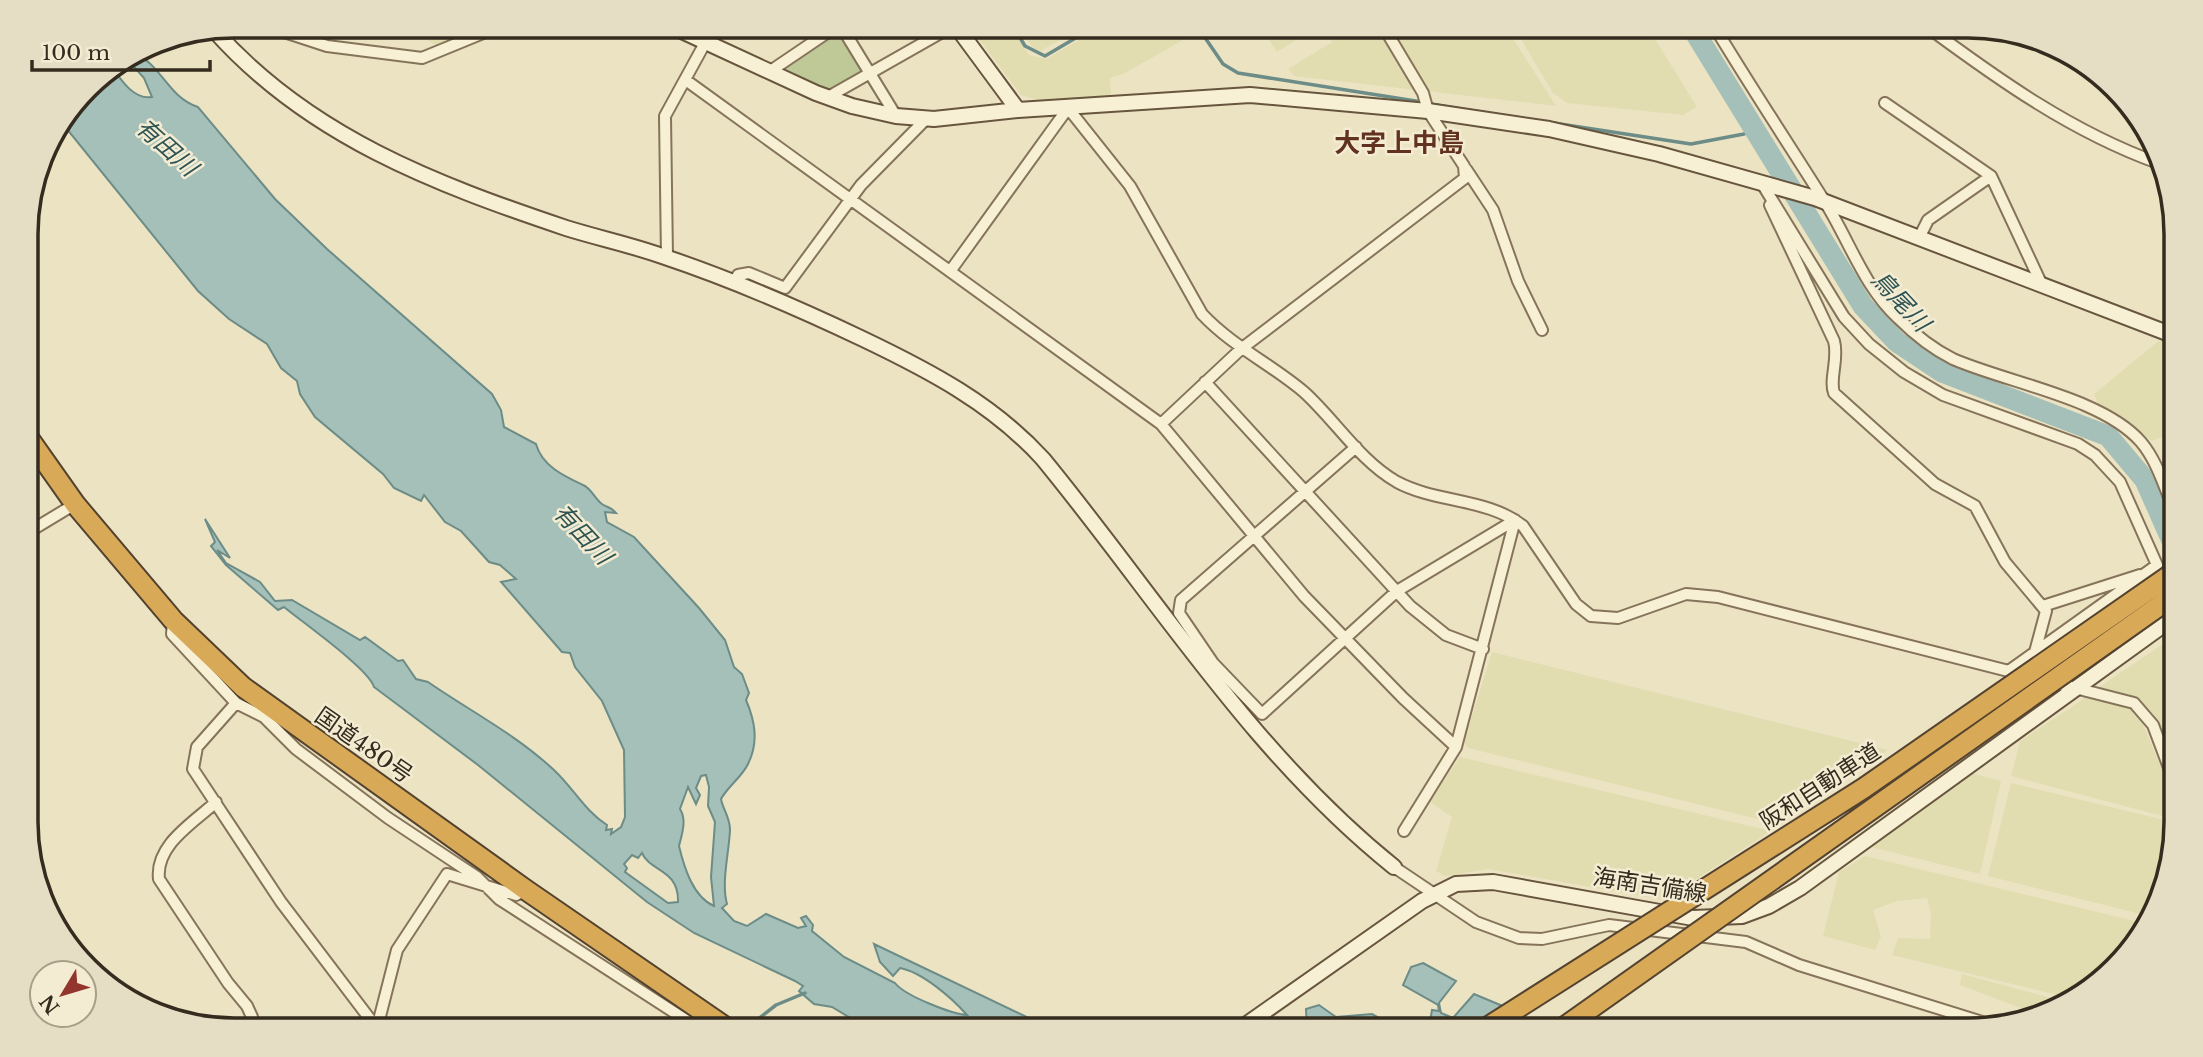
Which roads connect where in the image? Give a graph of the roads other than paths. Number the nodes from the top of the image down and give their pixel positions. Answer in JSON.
{"nodes":[{"id":1,"x":303,"y":38,"type":"edge"},
{"id":2,"x":471,"y":38,"type":"edge"},
{"id":3,"x":695,"y":38,"type":"edge"},
{"id":4,"x":709,"y":38,"type":"edge"},
{"id":5,"x":821,"y":38,"type":"edge"},
{"id":6,"x":847,"y":38,"type":"edge"},
{"id":7,"x":933,"y":38,"type":"edge"},
{"id":8,"x":963,"y":38,"type":"edge"},
{"id":9,"x":1390,"y":38,"type":"edge"},
{"id":10,"x":1721,"y":38,"type":"edge"},
{"id":11,"x":1943,"y":38,"type":"edge"},
{"id":12,"x":224,"y":39,"type":"edge"},
{"id":13,"x":705,"y":43,"type":"junction"},
{"id":14,"x":769,"y":72,"type":"junction"},
{"id":15,"x":870,"y":74,"type":"junction"},
{"id":16,"x":687,"y":81,"type":"junction"},
{"id":17,"x":828,"y":97,"type":"junction"},
{"id":18,"x":1885,"y":103,"type":"dead end"},
{"id":19,"x":1068,"y":108,"type":"junction"},
{"id":20,"x":1018,"y":110,"type":"junction"},
{"id":21,"x":1428,"y":111,"type":"junction"},
{"id":22,"x":896,"y":116,"type":"junction"},
{"id":23,"x":926,"y":119,"type":"junction"},
{"id":24,"x":2150,"y":160,"type":"edge"},
{"id":25,"x":1464,"y":166,"type":"junction"},
{"id":26,"x":1991,"y":176,"type":"junction"},
{"id":27,"x":1763,"y":182,"type":"junction"},
{"id":28,"x":852,"y":197,"type":"junction"},
{"id":29,"x":1820,"y":200,"type":"junction"},
{"id":30,"x":1920,"y":236,"type":"junction"},
{"id":31,"x":667,"y":257,"type":"junction"},
{"id":32,"x":951,"y":270,"type":"junction"},
{"id":33,"x":734,"y":283,"type":"junction"},
{"id":34,"x":2041,"y":283,"type":"junction"},
{"id":35,"x":1542,"y":330,"type":"dead end"},
{"id":36,"x":2164,"y":332,"type":"edge"},
{"id":37,"x":1241,"y":349,"type":"junction"},
{"id":38,"x":1205,"y":382,"type":"junction"},
{"id":39,"x":1161,"y":424,"type":"junction"},
{"id":40,"x":1356,"y":447,"type":"junction"},
{"id":41,"x":39,"y":452,"type":"edge"},
{"id":42,"x":2164,"y":487,"type":"edge"},
{"id":43,"x":1305,"y":492,"type":"junction"},
{"id":44,"x":75,"y":504,"type":"junction"},
{"id":45,"x":1515,"y":520,"type":"junction"},
{"id":46,"x":38,"y":526,"type":"edge"},
{"id":47,"x":1254,"y":536,"type":"junction"},
{"id":48,"x":2145,"y":576,"type":"junction"},
{"id":49,"x":2164,"y":579,"type":"edge"},
{"id":50,"x":1397,"y":591,"type":"junction"},
{"id":51,"x":2164,"y":602,"type":"edge"},
{"id":52,"x":2043,"y":606,"type":"junction"},
{"id":53,"x":173,"y":620,"type":"junction"},
{"id":54,"x":2164,"y":625,"type":"edge"},
{"id":55,"x":1345,"y":639,"type":"junction"},
{"id":56,"x":1483,"y":649,"type":"junction"},
{"id":57,"x":2035,"y":652,"type":"junction"},
{"id":58,"x":1208,"y":666,"type":"junction"},
{"id":59,"x":2010,"y":670,"type":"junction"},
{"id":60,"x":2076,"y":688,"type":"junction"},
{"id":61,"x":236,"y":703,"type":"junction"},
{"id":62,"x":270,"y":714,"type":"junction"},
{"id":63,"x":1456,"y":747,"type":"junction"},
{"id":64,"x":2164,"y":754,"type":"edge"},
{"id":65,"x":216,"y":802,"type":"junction"},
{"id":66,"x":1404,"y":831,"type":"dead end"},
{"id":67,"x":1394,"y":867,"type":"joint"},
{"id":68,"x":481,"y":883,"type":"junction"},
{"id":69,"x":526,"y":890,"type":"junction"},
{"id":70,"x":1428,"y":898,"type":"junction"},
{"id":71,"x":252,"y":1018,"type":"edge"},
{"id":72,"x":369,"y":1018,"type":"edge"},
{"id":73,"x":381,"y":1018,"type":"edge"},
{"id":74,"x":683,"y":1018,"type":"edge"},
{"id":75,"x":712,"y":1018,"type":"edge"},
{"id":76,"x":1256,"y":1018,"type":"edge"},
{"id":77,"x":1502,"y":1018,"type":"edge"},
{"id":78,"x":1577,"y":1018,"type":"edge"},
{"id":79,"x":1969,"y":1018,"type":"edge"}],
"edges":[{"from":1,"to":2,"type":"street"},
{"from":3,"to":13,"type":"street"},
{"from":4,"to":13,"type":"street"},
{"from":5,"to":14,"type":"street"},
{"from":6,"to":15,"type":"street"},
{"from":7,"to":15,"type":"street"},
{"from":8,"to":20,"type":"street"},
{"from":9,"to":21,"type":"street"},
{"from":10,"to":29,"type":"street"},
{"from":11,"to":24,"type":"street"},
{"from":12,"to":31,"type":"street"},
{"from":13,"to":14,"type":"street"},
{"from":13,"to":16,"type":"street"},
{"from":14,"to":17,"type":"street"},
{"from":15,"to":17,"type":"street"},
{"from":15,"to":22,"type":"street"},
{"from":16,"to":28,"type":"street"},
{"from":16,"to":31,"type":"street"},
{"from":17,"to":22,"type":"street"},
{"from":18,"to":26,"type":"street"},
{"from":19,"to":20,"type":"street"},
{"from":19,"to":21,"type":"street"},
{"from":19,"to":32,"type":"street"},
{"from":19,"to":37,"type":"street"},
{"from":20,"to":23,"type":"street"},
{"from":21,"to":25,"type":"street"},
{"from":21,"to":27,"type":"street"},
{"from":22,"to":23,"type":"street"},
{"from":23,"to":28,"type":"street"},
{"from":25,"to":35,"type":"street"},
{"from":25,"to":37,"type":"street"},
{"from":26,"to":30,"type":"street"},
{"from":26,"to":34,"type":"street"},
{"from":27,"to":29,"type":"street"},
{"from":27,"to":48,"type":"street"},
{"from":27,"to":52,"type":"street"},
{"from":28,"to":32,"type":"street"},
{"from":28,"to":33,"type":"street"},
{"from":29,"to":30,"type":"street"},
{"from":29,"to":42,"type":"street"},
{"from":30,"to":34,"type":"street"},
{"from":31,"to":33,"type":"street"},
{"from":32,"to":39,"type":"street"},
{"from":33,"to":58,"type":"street"},
{"from":34,"to":36,"type":"street"},
{"from":37,"to":38,"type":"street"},
{"from":37,"to":40,"type":"street"},
{"from":38,"to":39,"type":"street"},
{"from":38,"to":43,"type":"street"},
{"from":39,"to":47,"type":"street"},
{"from":40,"to":43,"type":"street"},
{"from":40,"to":45,"type":"street"},
{"from":41,"to":44,"type":"highway","name":"国道480号"},
{"from":43,"to":47,"type":"street"},
{"from":43,"to":50,"type":"street"},
{"from":44,"to":46,"type":"street"},
{"from":44,"to":53,"type":"highway","name":"国道480号"},
{"from":45,"to":50,"type":"street"},
{"from":45,"to":56,"type":"street"},
{"from":45,"to":59,"type":"street"},
{"from":47,"to":55,"type":"street"},
{"from":47,"to":58,"type":"street"},
{"from":48,"to":52,"type":"street"},
{"from":48,"to":57,"type":"street"},
{"from":49,"to":77,"type":"highway","name":"阪和自動車道","bridge":true},
{"from":50,"to":55,"type":"street"},
{"from":50,"to":56,"type":"street"},
{"from":51,"to":78,"type":"highway","bridge":true},
{"from":52,"to":57,"type":"street"},
{"from":53,"to":61,"type":"street"},
{"from":53,"to":62,"type":"highway","name":"国道480号"},
{"from":54,"to":60,"type":"street","name":"海南吉備線"},
{"from":55,"to":58,"type":"street"},
{"from":55,"to":63,"type":"street"},
{"from":56,"to":63,"type":"street"},
{"from":57,"to":59,"type":"street"},
{"from":58,"to":67,"type":"street"},
{"from":59,"to":60,"type":"street"},
{"from":60,"to":64,"type":"street"},
{"from":60,"to":70,"type":"street","name":"海南吉備線"},
{"from":61,"to":62,"type":"street"},
{"from":61,"to":65,"type":"street"},
{"from":62,"to":68,"type":"street"},
{"from":62,"to":69,"type":"highway","name":"国道480号"},
{"from":63,"to":66,"type":"street"},
{"from":65,"to":71,"type":"street"},
{"from":65,"to":72,"type":"street"},
{"from":67,"to":70,"type":"street"},
{"from":68,"to":69,"type":"street"},
{"from":68,"to":73,"type":"street"},
{"from":68,"to":74,"type":"street"},
{"from":69,"to":75,"type":"highway","name":"国道480号"},
{"from":70,"to":76,"type":"street","name":"海南吉備線"},
{"from":70,"to":79,"type":"street"}]}
